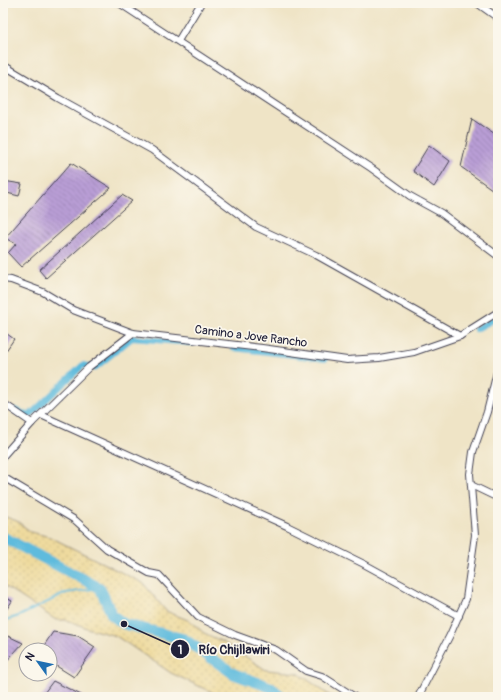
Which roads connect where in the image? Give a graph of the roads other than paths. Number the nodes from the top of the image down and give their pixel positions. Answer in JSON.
{"nodes":[{"id":1,"x":119,"y":3,"type":"edge"},
{"id":2,"x":201,"y":3,"type":"edge"},
{"id":3,"x":477,"y":3,"type":"edge"},
{"id":4,"x":498,"y":18,"type":"edge"},
{"id":5,"x":178,"y":41,"type":"junction"},
{"id":6,"x":3,"y":65,"type":"edge"},
{"id":7,"x":498,"y":256,"type":"edge"},
{"id":8,"x":3,"y":279,"type":"edge"},
{"id":9,"x":498,"y":312,"type":"edge"},
{"id":10,"x":132,"y":333,"type":"junction"},
{"id":11,"x":460,"y":336,"type":"junction"},
{"id":12,"x":498,"y":368,"type":"edge"},
{"id":13,"x":3,"y":403,"type":"edge"},
{"id":14,"x":41,"y":415,"type":"junction"},
{"id":15,"x":32,"y":423,"type":"junction"},
{"id":16,"x":3,"y":456,"type":"edge"},
{"id":17,"x":3,"y":477,"type":"edge"},
{"id":18,"x":472,"y":485,"type":"junction"},
{"id":19,"x":498,"y":498,"type":"edge"},
{"id":20,"x":459,"y":616,"type":"junction"},
{"id":21,"x":355,"y":697,"type":"edge"},
{"id":22,"x":418,"y":697,"type":"edge"}],
"edges":[{"from":1,"to":5,"type":"street"},
{"from":2,"to":5,"type":"street"},
{"from":3,"to":4,"type":"street"},
{"from":5,"to":7,"type":"street"},
{"from":6,"to":11,"type":"street"},
{"from":8,"to":10,"type":"street","name":"Camino a Jove Rancho"},
{"from":9,"to":11,"type":"street","name":"Camino a Jove Rancho"},
{"from":10,"to":11,"type":"street","name":"Camino a Jove Rancho"},
{"from":10,"to":14,"type":"street"},
{"from":12,"to":18,"type":"street"},
{"from":13,"to":15,"type":"street"},
{"from":14,"to":15,"type":"street"},
{"from":14,"to":20,"type":"street"},
{"from":15,"to":16,"type":"street"},
{"from":17,"to":21,"type":"street"},
{"from":18,"to":19,"type":"street"},
{"from":18,"to":20,"type":"street"},
{"from":20,"to":22,"type":"street"}]}
